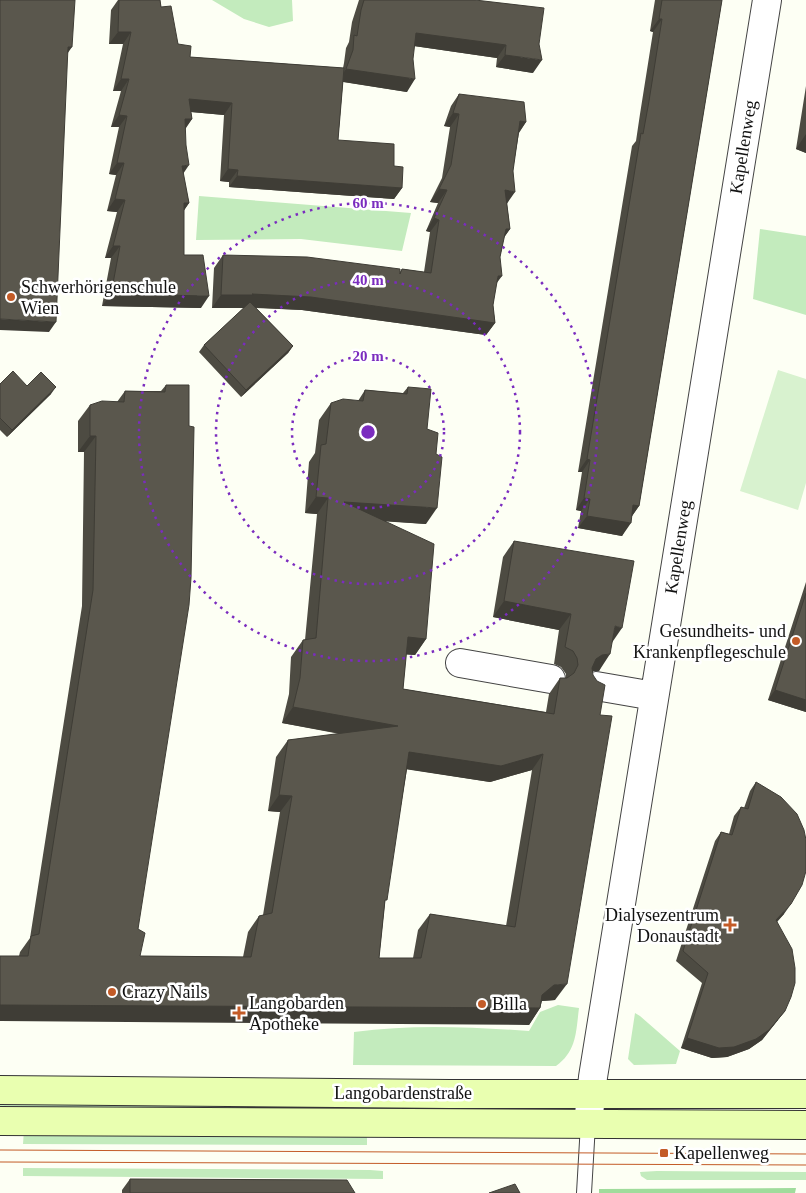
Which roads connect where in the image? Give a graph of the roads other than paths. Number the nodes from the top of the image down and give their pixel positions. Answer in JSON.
{"nodes":[{"id":1,"x":767,"y":0,"type":"edge"},
{"id":2,"x":460,"y":663,"type":"dead end"},
{"id":3,"x":552,"y":679,"type":"dead end"},
{"id":4,"x":596,"y":686,"type":"edge"},
{"id":5,"x":654,"y":696,"type":"junction"},
{"id":6,"x":0,"y":1090,"type":"edge"},
{"id":7,"x":806,"y":1094,"type":"edge"},
{"id":8,"x":590,"y":1095,"type":"junction"},
{"id":9,"x":0,"y":1121,"type":"edge"},
{"id":10,"x":588,"y":1124,"type":"junction"},
{"id":11,"x":806,"y":1125,"type":"edge"},
{"id":12,"x":584,"y":1193,"type":"edge"}],
"edges":[{"from":1,"to":5,"type":"street","name":"Kapellenweg"},
{"from":2,"to":3,"type":"street"},
{"from":4,"to":5,"type":"street"},
{"from":5,"to":8,"type":"street","name":"Kapellenweg"},
{"from":6,"to":8,"type":"street","name":"Langobardenstraße"},
{"from":7,"to":8,"type":"street","name":"Langobardenstraße"},
{"from":8,"to":10,"type":"street","name":"Kapellenweg"},
{"from":9,"to":10,"type":"street","name":"Langobardenstraße"},
{"from":10,"to":11,"type":"street","name":"Langobardenstraße"},
{"from":10,"to":12,"type":"lane"}]}
